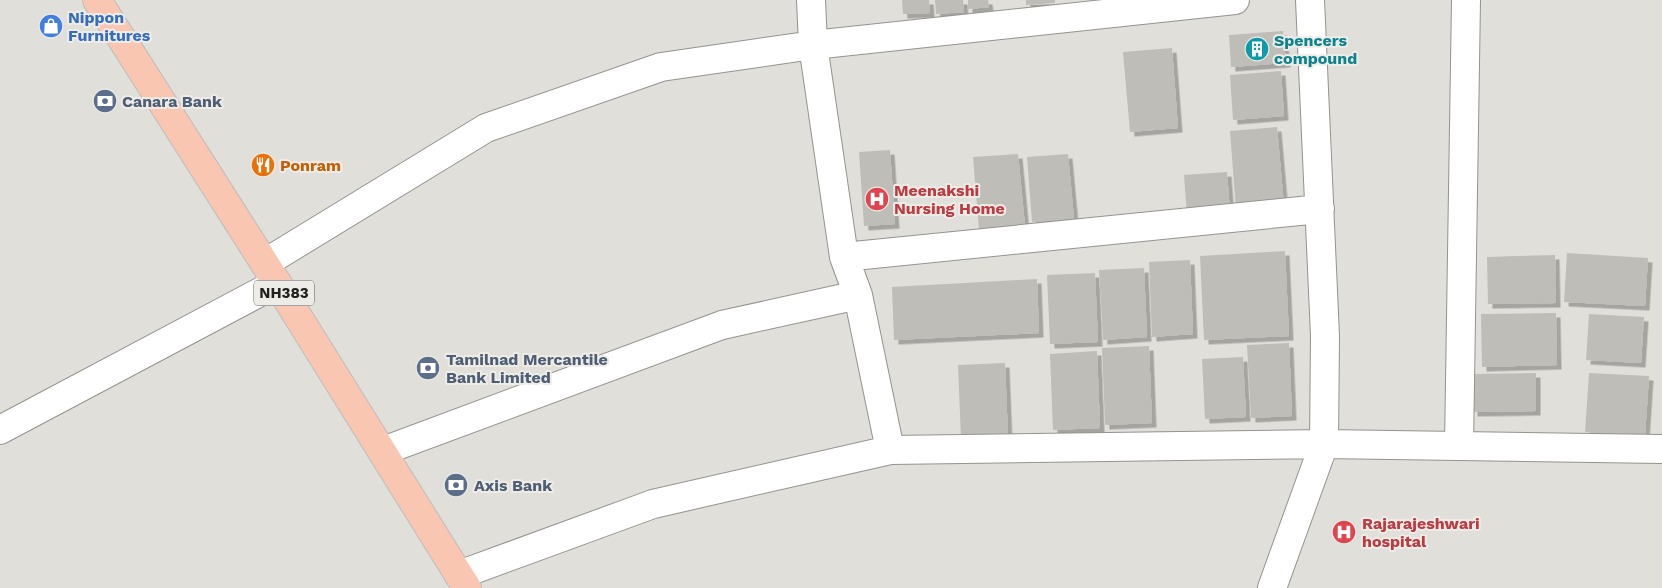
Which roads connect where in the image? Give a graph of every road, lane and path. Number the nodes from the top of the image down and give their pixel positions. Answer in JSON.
{"nodes":[{"id":1,"x":97,"y":0,"type":"edge"},
{"id":2,"x":811,"y":0,"type":"edge"},
{"id":3,"x":1235,"y":0,"type":"edge"},
{"id":4,"x":1310,"y":0,"type":"edge"},
{"id":5,"x":1466,"y":0,"type":"edge"},
{"id":6,"x":813,"y":45,"type":"junction"},
{"id":7,"x":1320,"y":209,"type":"junction"},
{"id":8,"x":844,"y":258,"type":"junction"},
{"id":9,"x":271,"y":273,"type":"junction"},
{"id":10,"x":858,"y":295,"type":"junction"},
{"id":11,"x":0,"y":430,"type":"edge"},
{"id":12,"x":1324,"y":444,"type":"junction"},
{"id":13,"x":1459,"y":446,"type":"junction"},
{"id":14,"x":1662,"y":449,"type":"edge"},
{"id":15,"x":890,"y":450,"type":"junction"},
{"id":16,"x":383,"y":451,"type":"junction"},
{"id":17,"x":463,"y":581,"type":"edge"},
{"id":18,"x":1272,"y":588,"type":"edge"}],
"edges":[{"from":1,"to":9,"type":"highway","number":"NH383"},
{"from":2,"to":6,"type":"street"},
{"from":3,"to":6,"type":"street"},
{"from":4,"to":7,"type":"street"},
{"from":5,"to":13,"type":"street"},
{"from":6,"to":8,"type":"street"},
{"from":6,"to":9,"type":"street"},
{"from":7,"to":8,"type":"street"},
{"from":7,"to":12,"type":"street"},
{"from":8,"to":10,"type":"street"},
{"from":9,"to":11,"type":"street"},
{"from":9,"to":16,"type":"highway","number":"NH383"},
{"from":10,"to":15,"type":"street"},
{"from":10,"to":16,"type":"street"},
{"from":12,"to":13,"type":"street"},
{"from":12,"to":15,"type":"street"},
{"from":12,"to":18,"type":"street"},
{"from":13,"to":14,"type":"street"},
{"from":15,"to":17,"type":"street"},
{"from":16,"to":17,"type":"highway","number":"NH383"}]}
